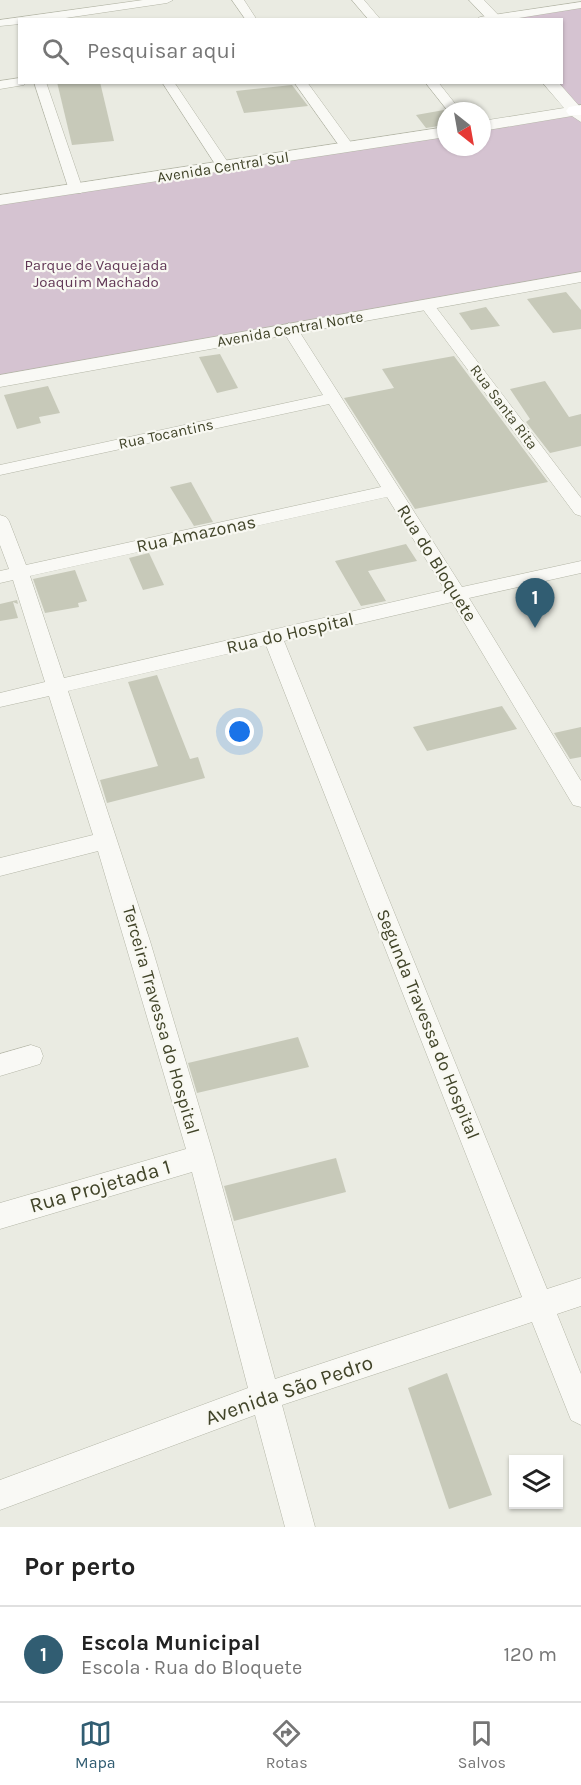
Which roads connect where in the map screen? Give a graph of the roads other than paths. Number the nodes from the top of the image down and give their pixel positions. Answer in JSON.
{"nodes":[{"id":1,"x":167,"y":0,"type":"edge"},
{"id":2,"x":238,"y":0,"type":"edge"},
{"id":3,"x":358,"y":0,"type":"edge"},
{"id":4,"x":470,"y":0,"type":"edge"},
{"id":5,"x":477,"y":0,"type":"edge"},
{"id":6,"x":125,"y":3,"type":"edge"},
{"id":7,"x":581,"y":5,"type":"edge"},
{"id":8,"x":23,"y":18,"type":"edge"},
{"id":9,"x":133,"y":18,"type":"edge"},
{"id":10,"x":251,"y":18,"type":"edge"},
{"id":11,"x":374,"y":18,"type":"edge"},
{"id":12,"x":489,"y":18,"type":"edge"},
{"id":13,"x":489,"y":18,"type":"edge"},
{"id":14,"x":496,"y":18,"type":"edge"},
{"id":15,"x":18,"y":19,"type":"edge"},
{"id":16,"x":0,"y":23,"type":"edge"},
{"id":17,"x":18,"y":82,"type":"edge"},
{"id":18,"x":41,"y":84,"type":"edge"},
{"id":19,"x":169,"y":84,"type":"edge"},
{"id":20,"x":301,"y":84,"type":"edge"},
{"id":21,"x":433,"y":84,"type":"edge"},
{"id":22,"x":551,"y":84,"type":"edge"},
{"id":23,"x":559,"y":84,"type":"edge"},
{"id":24,"x":0,"y":85,"type":"edge"},
{"id":25,"x":448,"y":102,"type":"edge"},
{"id":26,"x":579,"y":111,"type":"edge"},
{"id":27,"x":491,"y":125,"type":"edge"},
{"id":28,"x":437,"y":133,"type":"edge"},
{"id":29,"x":348,"y":148,"type":"junction"},
{"id":30,"x":224,"y":168,"type":"junction"},
{"id":31,"x":76,"y":190,"type":"junction"},
{"id":32,"x":0,"y":200,"type":"edge"},
{"id":33,"x":581,"y":277,"type":"edge"},
{"id":34,"x":427,"y":305,"type":"junction"},
{"id":35,"x":289,"y":328,"type":"junction"},
{"id":36,"x":0,"y":381,"type":"edge"},
{"id":37,"x":332,"y":398,"type":"junction"},
{"id":38,"x":0,"y":470,"type":"edge"},
{"id":39,"x":392,"y":490,"type":"junction"},
{"id":40,"x":581,"y":510,"type":"edge"},
{"id":41,"x":0,"y":520,"type":"edge"},
{"id":42,"x":581,"y":567,"type":"edge"},
{"id":43,"x":10,"y":575,"type":"edge"},
{"id":44,"x":457,"y":594,"type":"junction"},
{"id":45,"x":273,"y":638,"type":"junction"},
{"id":46,"x":55,"y":687,"type":"junction"},
{"id":47,"x":0,"y":700,"type":"edge"},
{"id":48,"x":581,"y":799,"type":"edge"},
{"id":49,"x":106,"y":840,"type":"junction"},
{"id":50,"x":0,"y":867,"type":"edge"},
{"id":51,"x":31,"y":1056,"type":"dead end"},
{"id":52,"x":0,"y":1065,"type":"edge"},
{"id":53,"x":201,"y":1156,"type":"junction"},
{"id":54,"x":0,"y":1216,"type":"edge"},
{"id":55,"x":581,"y":1292,"type":"edge"},
{"id":56,"x":541,"y":1306,"type":"junction"},
{"id":57,"x":266,"y":1396,"type":"junction"},
{"id":58,"x":581,"y":1410,"type":"edge"},
{"id":59,"x":0,"y":1495,"type":"edge"},
{"id":60,"x":300,"y":1527,"type":"edge"}],
"edges":[{"from":1,"to":6,"type":"street"},
{"from":2,"to":10,"type":"street"},
{"from":3,"to":11,"type":"street"},
{"from":4,"to":12,"type":"street"},
{"from":5,"to":13,"type":"street"},
{"from":6,"to":8,"type":"street"},
{"from":6,"to":9,"type":"street"},
{"from":7,"to":14,"type":"street"},
{"from":15,"to":16,"type":"street"},
{"from":17,"to":24,"type":"street"},
{"from":18,"to":31,"type":"street"},
{"from":19,"to":30,"type":"street"},
{"from":20,"to":29,"type":"street"},
{"from":21,"to":25,"type":"street"},
{"from":22,"to":26,"type":"street"},
{"from":23,"to":26,"type":"street"},
{"from":26,"to":27,"type":"street"},
{"from":28,"to":29,"type":"street","name":"Avenida Central Sul"},
{"from":29,"to":30,"type":"street","name":"Avenida Central Sul"},
{"from":30,"to":31,"type":"street","name":"Avenida Central Sul"},
{"from":31,"to":32,"type":"street","name":"Avenida Central Sul"},
{"from":33,"to":34,"type":"street","name":"Avenida Central Norte"},
{"from":34,"to":35,"type":"street","name":"Avenida Central Norte"},
{"from":34,"to":40,"type":"street","name":"Rua Santa Rita"},
{"from":35,"to":36,"type":"street","name":"Avenida Central Norte"},
{"from":35,"to":37,"type":"street","name":"Rua do Bloquete"},
{"from":37,"to":38,"type":"street","name":"Rua Tocantins"},
{"from":37,"to":39,"type":"street","name":"Rua do Bloquete"},
{"from":39,"to":43,"type":"street","name":"Rua Amazonas"},
{"from":39,"to":44,"type":"street","name":"Rua do Bloquete"},
{"from":41,"to":43,"type":"street","name":"Terceira Travessa do Hospital"},
{"from":42,"to":44,"type":"street","name":"Rua do Hospital"},
{"from":43,"to":46,"type":"street","name":"Terceira Travessa do Hospital"},
{"from":44,"to":45,"type":"street","name":"Rua do Hospital"},
{"from":44,"to":48,"type":"street","name":"Rua do Bloquete"},
{"from":45,"to":46,"type":"street","name":"Rua do Hospital"},
{"from":45,"to":56,"type":"street","name":"Segunda Travessa do Hospital"},
{"from":46,"to":47,"type":"street","name":"Rua do Hospital"},
{"from":46,"to":49,"type":"street","name":"Terceira Travessa do Hospital"},
{"from":49,"to":50,"type":"street"},
{"from":49,"to":53,"type":"street","name":"Terceira Travessa do Hospital"},
{"from":51,"to":52,"type":"street"},
{"from":53,"to":54,"type":"street","name":"Rua Projetada 1"},
{"from":53,"to":57,"type":"street","name":"Terceira Travessa do Hospital"},
{"from":55,"to":56,"type":"street","name":"Avenida São Pedro"},
{"from":56,"to":57,"type":"street","name":"Avenida São Pedro"},
{"from":56,"to":58,"type":"street","name":"Segunda Travessa do Hospital"},
{"from":57,"to":59,"type":"street","name":"Avenida São Pedro"},
{"from":57,"to":60,"type":"street","name":"Terceira Travessa do Hospital"}]}
